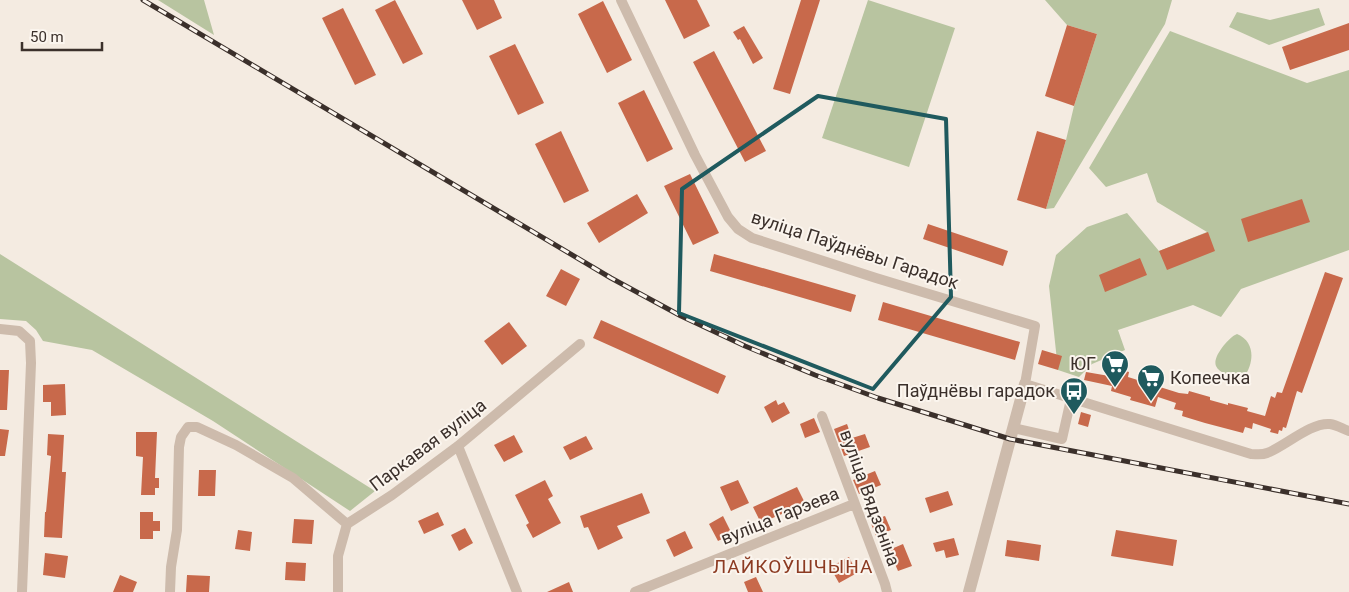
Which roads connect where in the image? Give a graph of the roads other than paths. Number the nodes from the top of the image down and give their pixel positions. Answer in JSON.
{"nodes":[{"id":1,"x":621,"y":0,"type":"edge"},
{"id":2,"x":0,"y":329,"type":"edge"},
{"id":3,"x":580,"y":344,"type":"dead end"},
{"id":4,"x":1025,"y":384,"type":"junction"},
{"id":5,"x":1071,"y":399,"type":"junction"},
{"id":6,"x":822,"y":416,"type":"dead end"},
{"id":7,"x":1349,"y":431,"type":"edge"},
{"id":8,"x":1012,"y":434,"type":"junction"},
{"id":9,"x":458,"y":446,"type":"junction"},
{"id":10,"x":854,"y":504,"type":"junction"},
{"id":11,"x":347,"y":524,"type":"junction"},
{"id":12,"x":22,"y":592,"type":"edge"},
{"id":13,"x":170,"y":592,"type":"edge"},
{"id":14,"x":338,"y":592,"type":"edge"},
{"id":15,"x":517,"y":592,"type":"edge"},
{"id":16,"x":635,"y":592,"type":"edge"},
{"id":17,"x":887,"y":592,"type":"edge"},
{"id":18,"x":969,"y":592,"type":"edge"}],
"edges":[{"from":1,"to":4,"type":"street","name":"вуліца Паўднёвы Гарадок"},
{"from":2,"to":12,"type":"street"},
{"from":3,"to":9,"type":"street","name":"Паркавая вуліца"},
{"from":4,"to":5,"type":"street"},
{"from":4,"to":8,"type":"street","name":"вуліца Паўднёвы Гарадок"},
{"from":5,"to":7,"type":"street"},
{"from":5,"to":8,"type":"street"},
{"from":6,"to":10,"type":"street","name":"вуліца Вядзеніна"},
{"from":8,"to":18,"type":"street","name":"вуліца Паўднёвы Гарадок"},
{"from":9,"to":11,"type":"street","name":"Паркавая вуліца"},
{"from":9,"to":15,"type":"street"},
{"from":10,"to":16,"type":"street","name":"вуліца Гарэева"},
{"from":10,"to":17,"type":"street","name":"вуліца Вядзеніна"},
{"from":11,"to":13,"type":"street"},
{"from":11,"to":14,"type":"street"}]}
